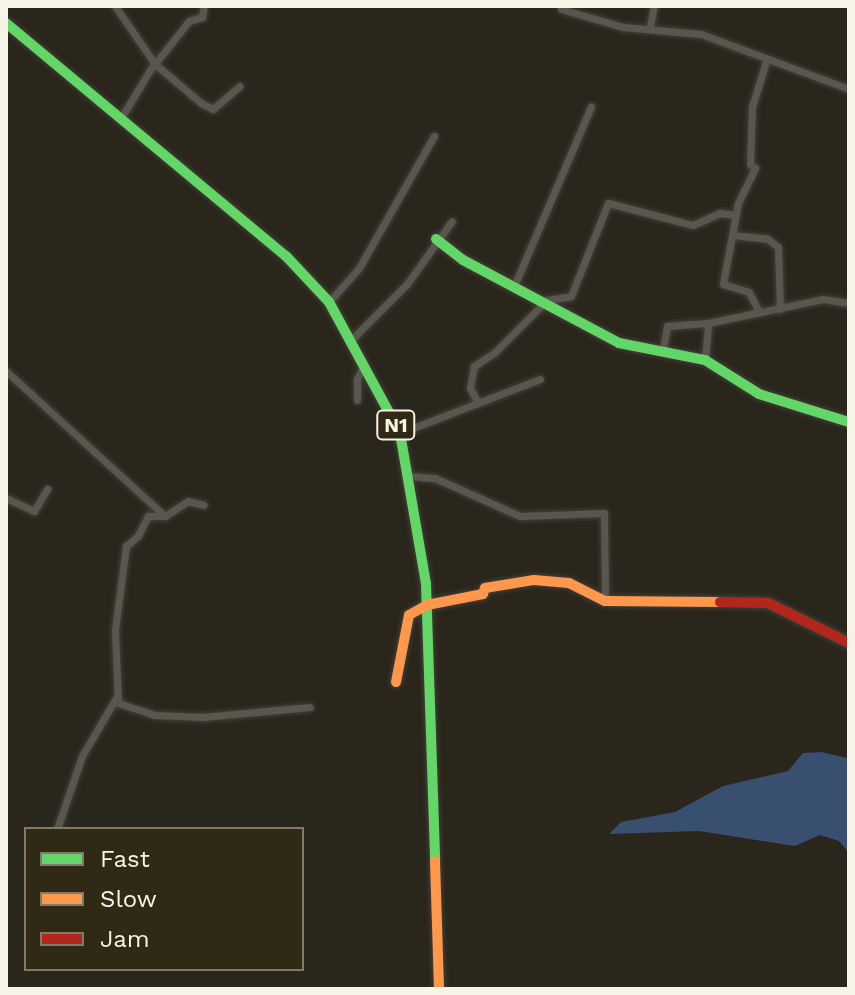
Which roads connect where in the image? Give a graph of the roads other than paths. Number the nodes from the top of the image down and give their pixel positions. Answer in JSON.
{"nodes":[{"id":1,"x":115,"y":6,"type":"edge"},
{"id":2,"x":204,"y":6,"type":"edge"},
{"id":3,"x":654,"y":6,"type":"edge"},
{"id":4,"x":561,"y":9,"type":"dead end"},
{"id":5,"x":6,"y":23,"type":"edge"},
{"id":6,"x":650,"y":26,"type":"junction"},
{"id":7,"x":767,"y":58,"type":"junction"},
{"id":8,"x":155,"y":64,"type":"junction"},
{"id":9,"x":239,"y":86,"type":"dead end"},
{"id":10,"x":849,"y":89,"type":"edge"},
{"id":11,"x":591,"y":107,"type":"dead end"},
{"id":12,"x":121,"y":118,"type":"junction"},
{"id":13,"x":434,"y":136,"type":"dead end"},
{"id":14,"x":736,"y":215,"type":"junction"},
{"id":15,"x":452,"y":221,"type":"dead end"},
{"id":16,"x":732,"y":235,"type":"junction"},
{"id":17,"x":436,"y":239,"type":"junction"},
{"id":18,"x":515,"y":284,"type":"junction"},
{"id":19,"x":547,"y":300,"type":"junction"},
{"id":20,"x":329,"y":302,"type":"junction"},
{"id":21,"x":849,"y":303,"type":"edge"},
{"id":22,"x":780,"y":309,"type":"junction"},
{"id":23,"x":759,"y":312,"type":"junction"},
{"id":24,"x":708,"y":323,"type":"junction"},
{"id":25,"x":352,"y":339,"type":"junction"},
{"id":26,"x":663,"y":349,"type":"junction"},
{"id":27,"x":705,"y":360,"type":"junction"},
{"id":28,"x":365,"y":363,"type":"junction"},
{"id":29,"x":6,"y":371,"type":"edge"},
{"id":30,"x":540,"y":379,"type":"dead end"},
{"id":31,"x":357,"y":400,"type":"dead end"},
{"id":32,"x":478,"y":403,"type":"junction"},
{"id":33,"x":849,"y":422,"type":"edge"},
{"id":34,"x":400,"y":433,"type":"junction"},
{"id":35,"x":410,"y":476,"type":"junction"},
{"id":36,"x":47,"y":489,"type":"dead end"},
{"id":37,"x":6,"y":498,"type":"edge"},
{"id":38,"x":204,"y":505,"type":"dead end"},
{"id":39,"x":165,"y":516,"type":"junction"},
{"id":40,"x":605,"y":601,"type":"junction"},
{"id":41,"x":427,"y":605,"type":"junction"},
{"id":42,"x":849,"y":643,"type":"edge"},
{"id":43,"x":396,"y":682,"type":"dead end"},
{"id":44,"x":117,"y":697,"type":"junction"},
{"id":45,"x":310,"y":707,"type":"dead end"},
{"id":46,"x":58,"y":827,"type":"edge"},
{"id":47,"x":439,"y":989,"type":"edge"}],
"edges":[{"from":1,"to":8,"type":"street"},
{"from":2,"to":8,"type":"street"},
{"from":3,"to":6,"type":"street"},
{"from":4,"to":6,"type":"street"},
{"from":5,"to":12,"type":"main road","number":"N1"},
{"from":6,"to":7,"type":"street"},
{"from":7,"to":10,"type":"street"},
{"from":7,"to":14,"type":"street"},
{"from":8,"to":9,"type":"street"},
{"from":8,"to":12,"type":"street"},
{"from":11,"to":18,"type":"street"},
{"from":12,"to":20,"type":"main road","number":"N1"},
{"from":13,"to":20,"type":"street"},
{"from":14,"to":16,"type":"street"},
{"from":14,"to":19,"type":"street"},
{"from":15,"to":17,"type":"street"},
{"from":16,"to":22,"type":"street"},
{"from":16,"to":23,"type":"street"},
{"from":17,"to":18,"type":"main road"},
{"from":17,"to":25,"type":"street"},
{"from":18,"to":19,"type":"main road"},
{"from":19,"to":26,"type":"main road"},
{"from":19,"to":32,"type":"street"},
{"from":20,"to":25,"type":"main road","number":"N1"},
{"from":21,"to":22,"type":"street"},
{"from":22,"to":23,"type":"street"},
{"from":23,"to":24,"type":"street"},
{"from":24,"to":26,"type":"street"},
{"from":24,"to":27,"type":"street"},
{"from":25,"to":28,"type":"main road","number":"N1"},
{"from":26,"to":27,"type":"main road"},
{"from":27,"to":33,"type":"main road"},
{"from":28,"to":31,"type":"street"},
{"from":28,"to":34,"type":"main road","number":"N1"},
{"from":29,"to":39,"type":"street"},
{"from":30,"to":32,"type":"street"},
{"from":32,"to":34,"type":"street"},
{"from":34,"to":35,"type":"main road","number":"N1"},
{"from":35,"to":40,"type":"street"},
{"from":35,"to":41,"type":"main road","number":"N1"},
{"from":36,"to":37,"type":"street"},
{"from":38,"to":39,"type":"street"},
{"from":39,"to":44,"type":"street"},
{"from":40,"to":41,"type":"main road"},
{"from":40,"to":42,"type":"main road"},
{"from":41,"to":43,"type":"main road"},
{"from":41,"to":47,"type":"main road","number":"N1"},
{"from":44,"to":45,"type":"street"},
{"from":44,"to":46,"type":"street"}]}
